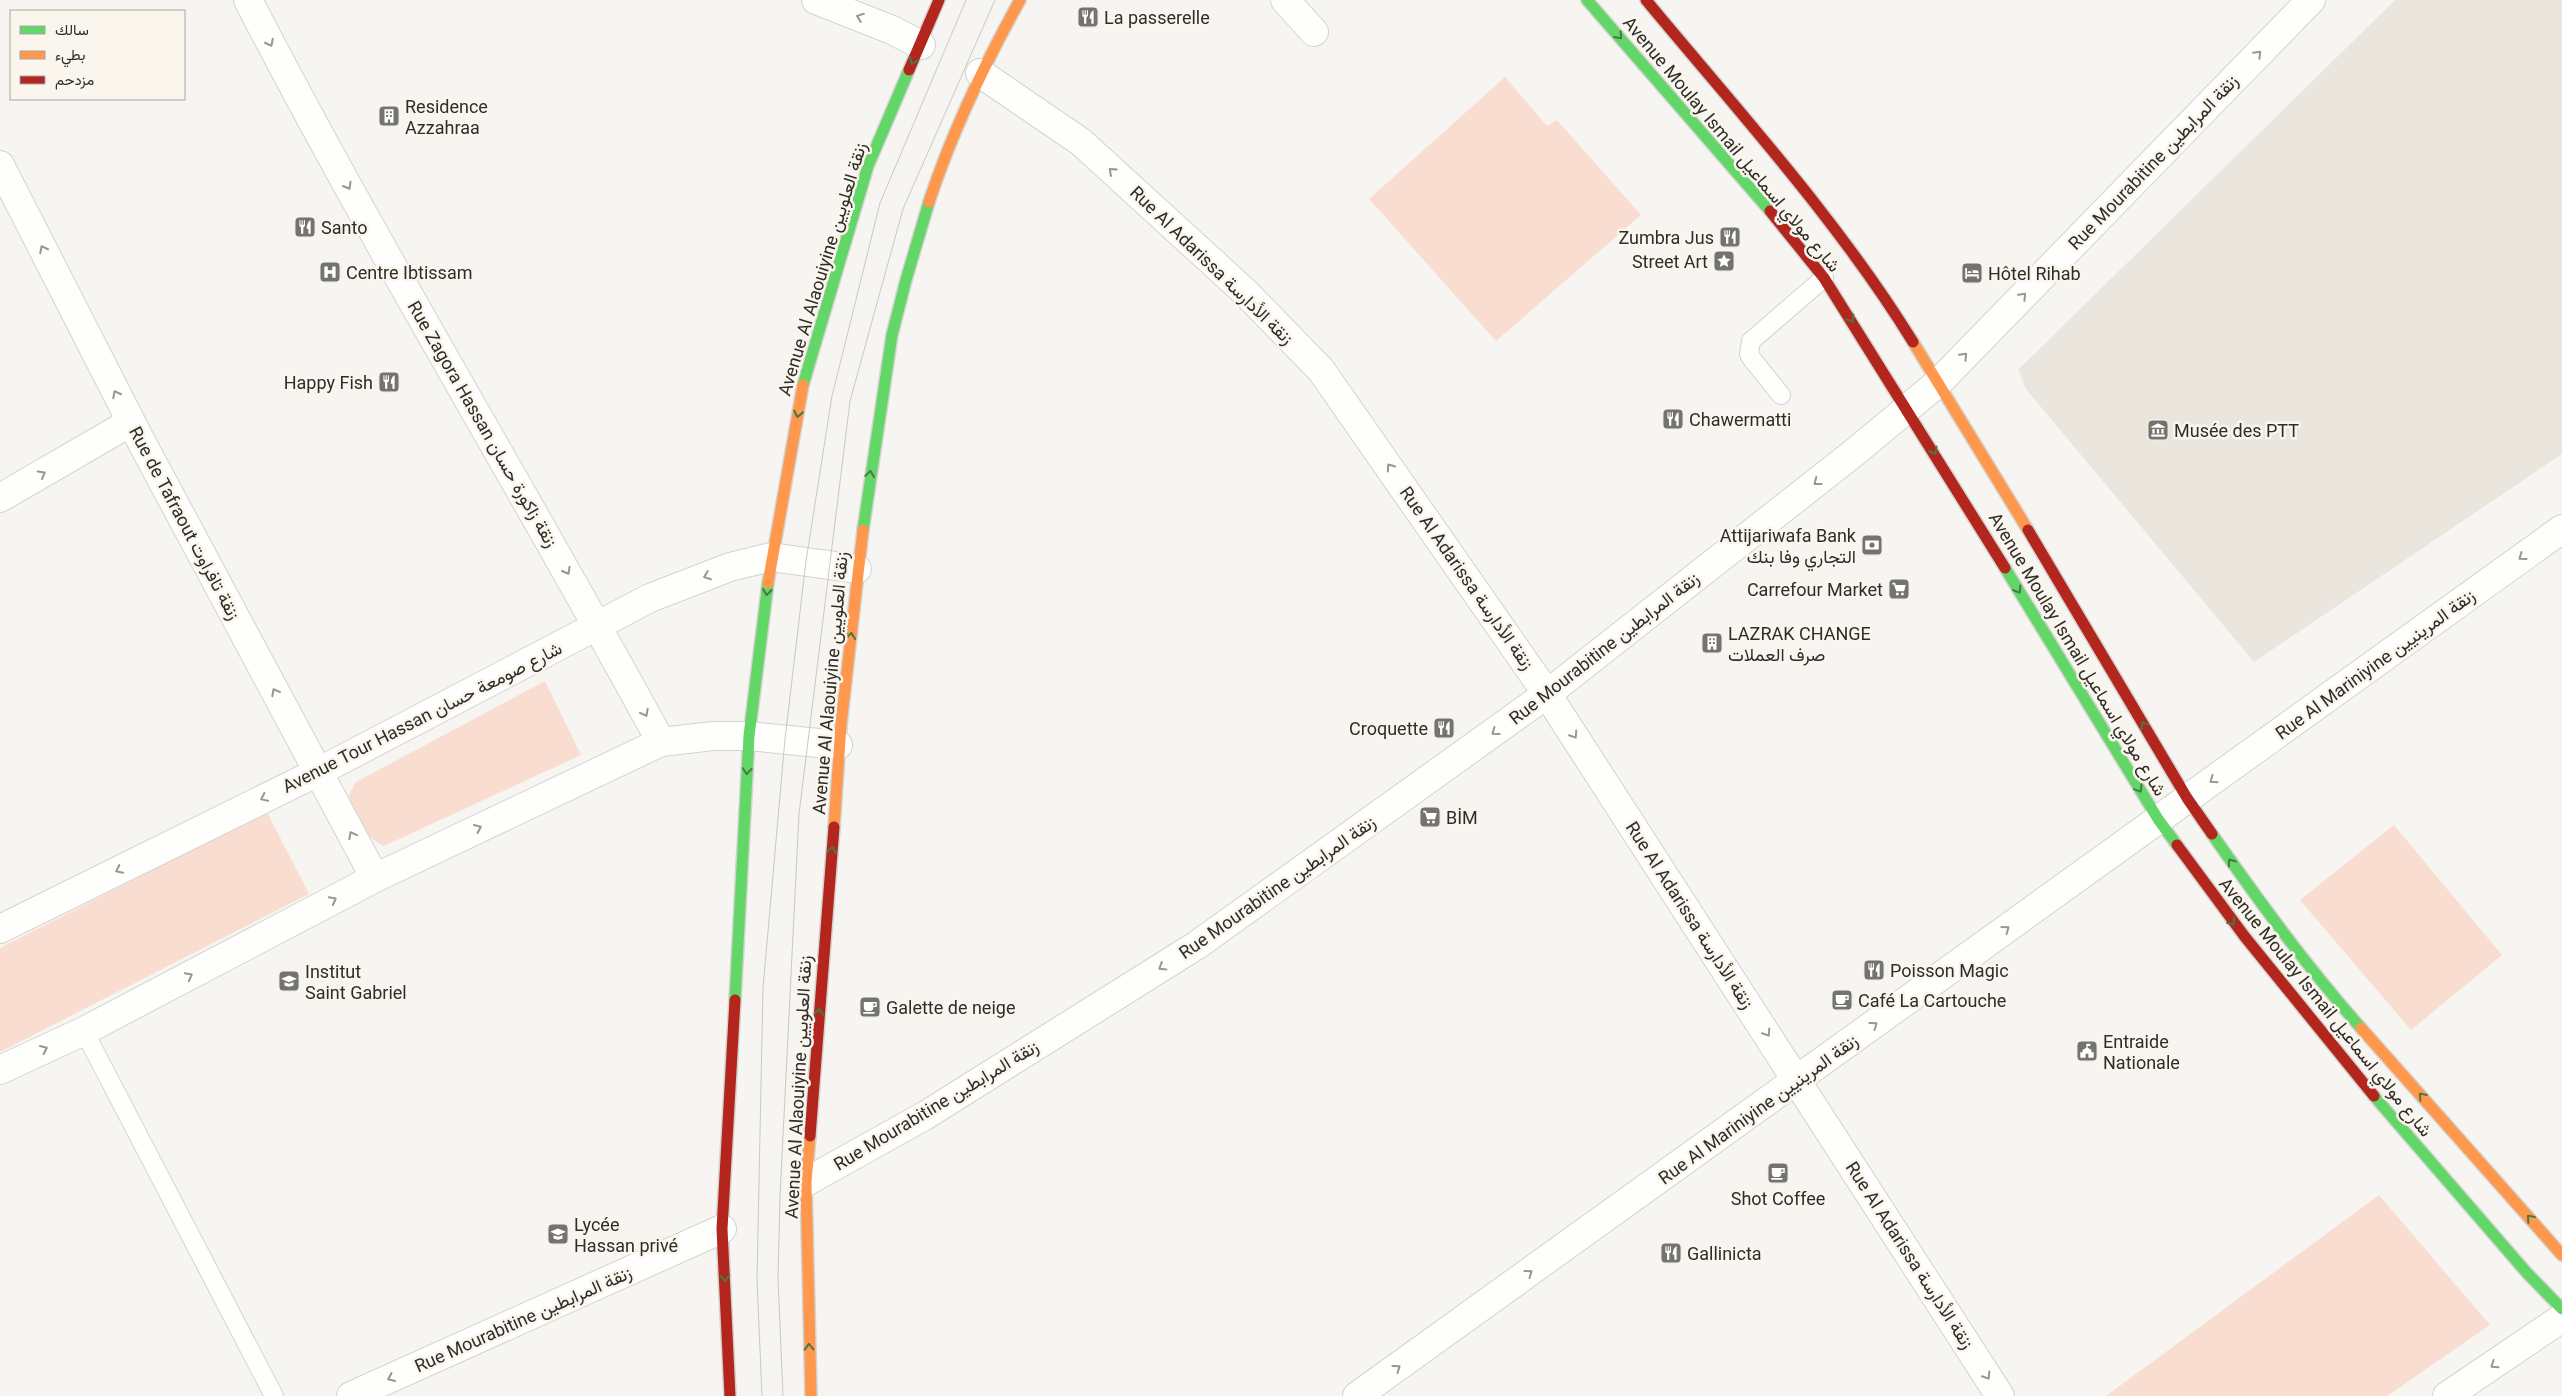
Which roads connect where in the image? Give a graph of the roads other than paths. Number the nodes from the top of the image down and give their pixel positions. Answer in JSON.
{"nodes":[{"id":1,"x":248,"y":0,"type":"edge"},
{"id":2,"x":816,"y":0,"type":"edge"},
{"id":3,"x":939,"y":0,"type":"edge"},
{"id":4,"x":1020,"y":0,"type":"edge"},
{"id":5,"x":1285,"y":0,"type":"edge"},
{"id":6,"x":1587,"y":0,"type":"edge"},
{"id":7,"x":1646,"y":0,"type":"edge"},
{"id":8,"x":2311,"y":0,"type":"edge"},
{"id":9,"x":1314,"y":32,"type":"dead end"},
{"id":10,"x":920,"y":44,"type":"junction"},
{"id":11,"x":980,"y":73,"type":"junction"},
{"id":12,"x":0,"y":165,"type":"edge"},
{"id":13,"x":1828,"y":276,"type":"junction"},
{"id":14,"x":1939,"y":382,"type":"junction"},
{"id":15,"x":1781,"y":395,"type":"dead end"},
{"id":16,"x":1908,"y":410,"type":"junction"},
{"id":17,"x":131,"y":422,"type":"junction"},
{"id":18,"x":0,"y":498,"type":"edge"},
{"id":19,"x":2562,"y":529,"type":"edge"},
{"id":20,"x":771,"y":557,"type":"junction"},
{"id":21,"x":857,"y":569,"type":"junction"},
{"id":22,"x":598,"y":626,"type":"junction"},
{"id":23,"x":1547,"y":694,"type":"junction"},
{"id":24,"x":749,"y":736,"type":"junction"},
{"id":25,"x":661,"y":742,"type":"junction"},
{"id":26,"x":838,"y":745,"type":"junction"},
{"id":27,"x":318,"y":772,"type":"junction"},
{"id":28,"x":2188,"y":798,"type":"junction"},
{"id":29,"x":2158,"y":819,"type":"junction"},
{"id":30,"x":375,"y":878,"type":"junction"},
{"id":31,"x":0,"y":929,"type":"edge"},
{"id":32,"x":84,"y":1031,"type":"junction"},
{"id":33,"x":0,"y":1070,"type":"edge"},
{"id":34,"x":1798,"y":1081,"type":"junction"},
{"id":35,"x":806,"y":1182,"type":"junction"},
{"id":36,"x":722,"y":1229,"type":"junction"},
{"id":37,"x":2562,"y":1254,"type":"edge"},
{"id":38,"x":2562,"y":1309,"type":"edge"},
{"id":39,"x":2562,"y":1318,"type":"edge"},
{"id":40,"x":274,"y":1396,"type":"edge"},
{"id":41,"x":351,"y":1396,"type":"edge"},
{"id":42,"x":730,"y":1396,"type":"edge"},
{"id":43,"x":810,"y":1396,"type":"edge"},
{"id":44,"x":1357,"y":1396,"type":"edge"},
{"id":45,"x":2000,"y":1396,"type":"edge"},
{"id":46,"x":2447,"y":1396,"type":"edge"}],
"edges":[{"from":1,"to":22,"type":"street","name":"Rue Zagora Hassan زنقة زاكورة حسان","one_way":true},
{"from":10,"to":2,"type":"street","one_way":true},
{"from":3,"to":10,"type":"main road","name":"Avenue Al Alaouiyine زنقة العلويين"},
{"from":4,"to":11,"type":"main road","name":"Avenue Al Alaouiyine زنقة العلويين"},
{"from":5,"to":9,"type":"street"},
{"from":6,"to":13,"type":"main road","name":"Avenue Moulay Ismail شارع مولاي اسماعيل","one_way":true},
{"from":7,"to":14,"type":"main road","name":"Avenue Moulay Ismail شارع مولاي اسماعيل"},
{"from":14,"to":8,"type":"street","name":"Rue Mourabitine زنقة المرابطين","one_way":true},
{"from":10,"to":20,"type":"main road","name":"Avenue Al Alaouiyine زنقة العلويين","one_way":true},
{"from":21,"to":11,"type":"main road","name":"Avenue Al Alaouiyine زنقة العلويين","one_way":true},
{"from":23,"to":11,"type":"street","name":"Rue Al Adarissa زنقة الأدارسة","one_way":true},
{"from":17,"to":12,"type":"street","name":"Rue de Tafraout زنقة تافراوت","one_way":true},
{"from":13,"to":15,"type":"lane"},
{"from":13,"to":16,"type":"main road","name":"Avenue Moulay Ismail شارع مولاي اسماعيل","one_way":true},
{"from":14,"to":16,"type":"street","name":"Rue Mourabitine زنقة المرابطين"},
{"from":28,"to":14,"type":"main road","name":"Avenue Moulay Ismail شارع مولاي اسماعيل","one_way":true},
{"from":16,"to":23,"type":"street","name":"Rue Mourabitine زنقة المرابطين","one_way":true},
{"from":16,"to":29,"type":"main road","name":"Avenue Moulay Ismail شارع مولاي اسماعيل","one_way":true},
{"from":18,"to":17,"type":"street","one_way":true},
{"from":27,"to":17,"type":"street","name":"Rue de Tafraout زنقة تافراوت","one_way":true},
{"from":19,"to":28,"type":"street","name":"Rue Al Mariniyine زنقة المرينيين","one_way":true},
{"from":20,"to":21,"type":"street","name":"Avenue Tour Hassan شارع صومعة حسان"},
{"from":20,"to":22,"type":"street","name":"Avenue Tour Hassan شارع صومعة حسان","one_way":true},
{"from":20,"to":24,"type":"main road","name":"Avenue Al Alaouiyine زنقة العلويين","one_way":true},
{"from":26,"to":21,"type":"main road","name":"Avenue Al Alaouiyine زنقة العلويين","one_way":true},
{"from":22,"to":25,"type":"street","name":"Rue Zagora Hassan زنقة زاكورة حسان","one_way":true},
{"from":22,"to":27,"type":"street","name":"Avenue Tour Hassan شارع صومعة حسان"},
{"from":23,"to":34,"type":"street","name":"Rue Al Adarissa زنقة الأدارسة","one_way":true},
{"from":23,"to":35,"type":"street","name":"Rue Mourabitine زنقة المرابطين","one_way":true},
{"from":24,"to":25,"type":"street"},
{"from":24,"to":26,"type":"street"},
{"from":24,"to":36,"type":"main road","name":"Avenue Al Alaouiyine زنقة العلويين","one_way":true},
{"from":30,"to":25,"type":"street","one_way":true},
{"from":35,"to":26,"type":"main road","name":"Avenue Al Alaouiyine زنقة العلويين","one_way":true},
{"from":30,"to":27,"type":"street","name":"Rue de Tafraout زنقة تافراوت","one_way":true},
{"from":27,"to":31,"type":"street","name":"Avenue Tour Hassan شارع صومعة حسان","one_way":true},
{"from":28,"to":29,"type":"street","name":"Rue Al Mariniyine زنقة المرينيين"},
{"from":37,"to":28,"type":"main road","name":"Avenue Moulay Ismail شارع مولاي اسماعيل","one_way":true},
{"from":34,"to":29,"type":"street","name":"Rue Al Mariniyine زنقة المرينيين","one_way":true},
{"from":29,"to":38,"type":"main road","name":"Avenue Moulay Ismail شارع مولاي اسماعيل","one_way":true},
{"from":32,"to":30,"type":"street","one_way":true},
{"from":33,"to":32,"type":"street","one_way":true},
{"from":32,"to":40,"type":"lane"},
{"from":44,"to":34,"type":"street","name":"Rue Al Mariniyine زنقة المرينيين","one_way":true},
{"from":34,"to":45,"type":"street","name":"Rue Al Adarissa زنقة الأدارسة","one_way":true},
{"from":43,"to":35,"type":"main road","name":"Avenue Al Alaouiyine زنقة العلويين","one_way":true},
{"from":36,"to":41,"type":"street","name":"Rue Mourabitine زنقة المرابطين","one_way":true},
{"from":36,"to":42,"type":"main road","name":"Avenue Al Alaouiyine زنقة العلويين","one_way":true},
{"from":39,"to":46,"type":"street","one_way":true}]}
